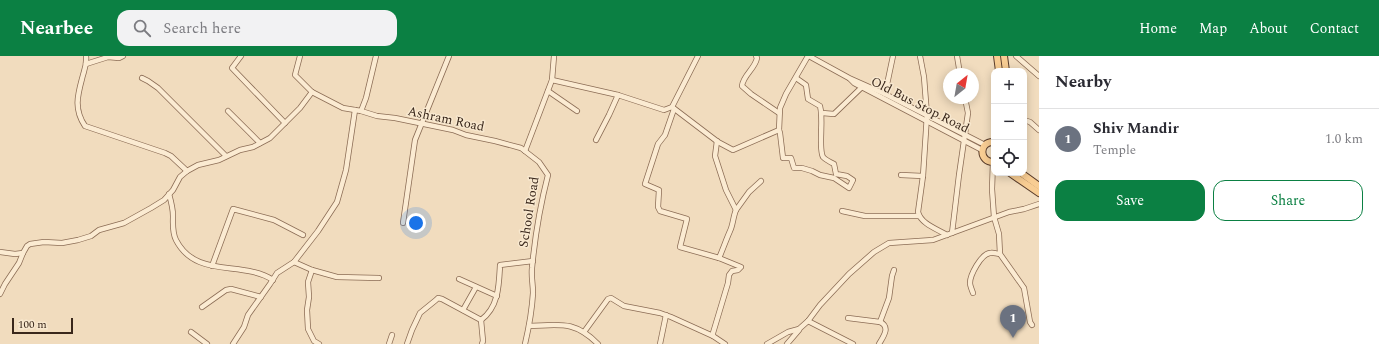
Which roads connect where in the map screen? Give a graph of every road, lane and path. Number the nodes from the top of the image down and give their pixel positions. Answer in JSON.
{"nodes":[{"id":1,"x":86,"y":56,"type":"edge"},
{"id":2,"x":123,"y":56,"type":"edge"},
{"id":3,"x":241,"y":56,"type":"edge"},
{"id":4,"x":300,"y":56,"type":"edge"},
{"id":5,"x":376,"y":56,"type":"edge"},
{"id":6,"x":449,"y":56,"type":"edge"},
{"id":7,"x":554,"y":56,"type":"edge"},
{"id":8,"x":698,"y":56,"type":"edge"},
{"id":9,"x":756,"y":56,"type":"edge"},
{"id":10,"x":808,"y":56,"type":"edge"},
{"id":11,"x":823,"y":56,"type":"edge"},
{"id":12,"x":893,"y":56,"type":"edge"},
{"id":13,"x":920,"y":56,"type":"edge"},
{"id":14,"x":957,"y":56,"type":"edge"},
{"id":15,"x":997,"y":56,"type":"edge"},
{"id":16,"x":1004,"y":56,"type":"edge"},
{"id":17,"x":1016,"y":56,"type":"edge"},
{"id":18,"x":820,"y":62,"type":"junction"},
{"id":19,"x":86,"y":64,"type":"junction"},
{"id":20,"x":959,"y":68,"type":"edge"},
{"id":21,"x":999,"y":68,"type":"edge"},
{"id":22,"x":1006,"y":68,"type":"edge"},
{"id":23,"x":1039,"y":76,"type":"edge"},
{"id":24,"x":142,"y":78,"type":"dead end"},
{"id":25,"x":796,"y":78,"type":"junction"},
{"id":26,"x":849,"y":78,"type":"junction"},
{"id":27,"x":552,"y":80,"type":"junction"},
{"id":28,"x":862,"y":87,"type":"junction"},
{"id":29,"x":548,"y":90,"type":"junction"},
{"id":30,"x":312,"y":92,"type":"junction"},
{"id":31,"x":885,"y":94,"type":"junction"},
{"id":32,"x":618,"y":95,"type":"junction"},
{"id":33,"x":896,"y":102,"type":"junction"},
{"id":34,"x":966,"y":104,"type":"edge"},
{"id":35,"x":673,"y":108,"type":"junction"},
{"id":36,"x":355,"y":110,"type":"junction"},
{"id":37,"x":228,"y":111,"type":"dead end"},
{"id":38,"x":361,"y":111,"type":"junction"},
{"id":39,"x":577,"y":111,"type":"dead end"},
{"id":40,"x":779,"y":113,"type":"junction"},
{"id":41,"x":822,"y":113,"type":"junction"},
{"id":42,"x":927,"y":115,"type":"junction"},
{"id":43,"x":926,"y":121,"type":"junction"},
{"id":44,"x":1027,"y":121,"type":"edge"},
{"id":45,"x":286,"y":123,"type":"junction"},
{"id":46,"x":422,"y":124,"type":"junction"},
{"id":47,"x":779,"y":130,"type":"junction"},
{"id":48,"x":1039,"y":130,"type":"edge"},
{"id":49,"x":965,"y":134,"type":"junction"},
{"id":50,"x":596,"y":140,"type":"dead end"},
{"id":51,"x":964,"y":140,"type":"junction"},
{"id":52,"x":717,"y":141,"type":"junction"},
{"id":53,"x":991,"y":142,"type":"edge"},
{"id":54,"x":260,"y":143,"type":"junction"},
{"id":55,"x":983,"y":147,"type":"junction"},
{"id":56,"x":525,"y":151,"type":"junction"},
{"id":57,"x":226,"y":156,"type":"junction"},
{"id":58,"x":991,"y":162,"type":"edge"},
{"id":59,"x":187,"y":171,"type":"junction"},
{"id":60,"x":901,"y":175,"type":"dead end"},
{"id":61,"x":922,"y":176,"type":"junction"},
{"id":62,"x":992,"y":176,"type":"edge"},
{"id":63,"x":1014,"y":176,"type":"edge"},
{"id":64,"x":1025,"y":176,"type":"edge"},
{"id":65,"x":761,"y":181,"type":"dead end"},
{"id":66,"x":1039,"y":186,"type":"edge"},
{"id":67,"x":1039,"y":193,"type":"edge"},
{"id":68,"x":169,"y":194,"type":"junction"},
{"id":69,"x":1039,"y":204,"type":"edge"},
{"id":70,"x":736,"y":210,"type":"junction"},
{"id":71,"x":842,"y":211,"type":"dead end"},
{"id":72,"x":919,"y":216,"type":"junction"},
{"id":73,"x":994,"y":217,"type":"junction"},
{"id":74,"x":403,"y":223,"type":"dead end"},
{"id":75,"x":303,"y":235,"type":"dead end"},
{"id":76,"x":948,"y":235,"type":"junction"},
{"id":77,"x":1000,"y":249,"type":"junction"},
{"id":78,"x":0,"y":252,"type":"edge"},
{"id":79,"x":23,"y":253,"type":"junction"},
{"id":80,"x":719,"y":258,"type":"junction"},
{"id":81,"x":533,"y":261,"type":"junction"},
{"id":82,"x":294,"y":262,"type":"junction"},
{"id":83,"x":212,"y":266,"type":"junction"},
{"id":84,"x":312,"y":270,"type":"junction"},
{"id":85,"x":894,"y":270,"type":"dead end"},
{"id":86,"x":379,"y":278,"type":"dead end"},
{"id":87,"x":459,"y":279,"type":"dead end"},
{"id":88,"x":273,"y":280,"type":"junction"},
{"id":89,"x":476,"y":287,"type":"junction"},
{"id":90,"x":973,"y":293,"type":"dead end"},
{"id":91,"x":0,"y":294,"type":"edge"},
{"id":92,"x":497,"y":296,"type":"junction"},
{"id":93,"x":261,"y":297,"type":"junction"},
{"id":94,"x":202,"y":307,"type":"dead end"},
{"id":95,"x":463,"y":310,"type":"junction"},
{"id":96,"x":666,"y":315,"type":"junction"},
{"id":97,"x":848,"y":318,"type":"dead end"},
{"id":98,"x":481,"y":320,"type":"junction"},
{"id":99,"x":808,"y":321,"type":"junction"},
{"id":100,"x":880,"y":322,"type":"junction"},
{"id":101,"x":1032,"y":325,"type":"dead end"},
{"id":102,"x":529,"y":326,"type":"junction"},
{"id":103,"x":799,"y":329,"type":"junction"},
{"id":104,"x":191,"y":332,"type":"dead end"},
{"id":105,"x":584,"y":332,"type":"junction"},
{"id":106,"x":392,"y":335,"type":"dead end"},
{"id":107,"x":713,"y":336,"type":"junction"},
{"id":108,"x":207,"y":344,"type":"edge"},
{"id":109,"x":233,"y":344,"type":"edge"},
{"id":110,"x":319,"y":344,"type":"edge"},
{"id":111,"x":389,"y":344,"type":"edge"},
{"id":112,"x":407,"y":344,"type":"edge"},
{"id":113,"x":482,"y":344,"type":"edge"},
{"id":114,"x":525,"y":344,"type":"edge"},
{"id":115,"x":598,"y":344,"type":"edge"},
{"id":116,"x":660,"y":344,"type":"edge"},
{"id":117,"x":725,"y":344,"type":"edge"},
{"id":118,"x":767,"y":344,"type":"edge"},
{"id":119,"x":787,"y":344,"type":"edge"},
{"id":120,"x":853,"y":344,"type":"edge"},
{"id":121,"x":879,"y":344,"type":"edge"}],
"edges":[{"from":1,"to":19,"type":"street"},
{"from":2,"to":19,"type":"street"},
{"from":3,"to":45,"type":"street"},
{"from":4,"to":30,"type":"street","name":"Ashram Road"},
{"from":5,"to":38,"type":"street"},
{"from":6,"to":46,"type":"street"},
{"from":7,"to":27,"type":"street"},
{"from":8,"to":35,"type":"street"},
{"from":9,"to":40,"type":"street"},
{"from":10,"to":18,"type":"street","name":"Old Bus Stop Road"},
{"from":10,"to":25,"type":"street"},
{"from":11,"to":18,"type":"street"},
{"from":12,"to":31,"type":"street"},
{"from":13,"to":42,"type":"street"},
{"from":14,"to":20,"type":"street"},
{"from":15,"to":21,"type":"main road"},
{"from":16,"to":22,"type":"main road"},
{"from":17,"to":23,"type":"street"},
{"from":18,"to":26,"type":"street","name":"Old Bus Stop Road"},
{"from":19,"to":59,"type":"street"},
{"from":24,"to":57,"type":"street"},
{"from":25,"to":40,"type":"street"},
{"from":25,"to":41,"type":"street"},
{"from":26,"to":28,"type":"street","name":"Old Bus Stop Road"},
{"from":26,"to":31,"type":"street","name":"Old Bus Stop Road"},
{"from":27,"to":29,"type":"street"},
{"from":27,"to":32,"type":"street"},
{"from":28,"to":33,"type":"street","name":"Old Bus Stop Road"},
{"from":28,"to":41,"type":"street"},
{"from":29,"to":39,"type":"street"},
{"from":29,"to":56,"type":"street"},
{"from":30,"to":36,"type":"street","name":"Ashram Road"},
{"from":30,"to":45,"type":"street"},
{"from":31,"to":33,"type":"street","name":"Old Bus Stop Road"},
{"from":32,"to":35,"type":"street"},
{"from":32,"to":50,"type":"street"},
{"from":33,"to":42,"type":"street","name":"Old Bus Stop Road"},
{"from":33,"to":43,"type":"street","name":"Old Bus Stop Road"},
{"from":34,"to":49,"type":"street"},
{"from":35,"to":52,"type":"street"},
{"from":35,"to":80,"type":"street"},
{"from":36,"to":38,"type":"street","name":"Ashram Road"},
{"from":36,"to":82,"type":"street"},
{"from":37,"to":54,"type":"street"},
{"from":38,"to":46,"type":"street","name":"Ashram Road"},
{"from":40,"to":47,"type":"street"},
{"from":41,"to":47,"type":"street"},
{"from":42,"to":43,"type":"street"},
{"from":42,"to":49,"type":"street","name":"Old Bus Stop Road"},
{"from":43,"to":51,"type":"street","name":"Old Bus Stop Road"},
{"from":43,"to":61,"type":"street"},
{"from":44,"to":48,"type":"street"},
{"from":45,"to":54,"type":"street"},
{"from":46,"to":56,"type":"street","name":"Ashram Road"},
{"from":46,"to":74,"type":"street"},
{"from":47,"to":52,"type":"street"},
{"from":49,"to":51,"type":"street"},
{"from":49,"to":55,"type":"street","name":"Old Bus Stop Road"},
{"from":51,"to":55,"type":"street","name":"Old Bus Stop Road"},
{"from":51,"to":76,"type":"street"},
{"from":52,"to":70,"type":"street"},
{"from":53,"to":55,"type":"main road"},
{"from":54,"to":57,"type":"street"},
{"from":55,"to":58,"type":"main road"},
{"from":56,"to":81,"type":"street","name":"School Road"},
{"from":57,"to":59,"type":"street"},
{"from":59,"to":68,"type":"street"},
{"from":60,"to":61,"type":"street"},
{"from":61,"to":72,"type":"street"},
{"from":62,"to":73,"type":"street"},
{"from":63,"to":67,"type":"main road"},
{"from":64,"to":66,"type":"main road"},
{"from":65,"to":70,"type":"street"},
{"from":68,"to":79,"type":"street"},
{"from":68,"to":83,"type":"street"},
{"from":69,"to":73,"type":"street"},
{"from":70,"to":80,"type":"street"},
{"from":71,"to":72,"type":"street"},
{"from":72,"to":76,"type":"street"},
{"from":73,"to":76,"type":"street"},
{"from":73,"to":77,"type":"street"},
{"from":75,"to":83,"type":"street"},
{"from":76,"to":99,"type":"street"},
{"from":77,"to":90,"type":"street"},
{"from":77,"to":101,"type":"street"},
{"from":78,"to":79,"type":"street"},
{"from":79,"to":91,"type":"street"},
{"from":80,"to":107,"type":"street"},
{"from":81,"to":92,"type":"street"},
{"from":81,"to":102,"type":"street"},
{"from":82,"to":84,"type":"street"},
{"from":82,"to":88,"type":"street"},
{"from":83,"to":88,"type":"street"},
{"from":84,"to":86,"type":"street"},
{"from":84,"to":110,"type":"street"},
{"from":85,"to":100,"type":"street"},
{"from":87,"to":89,"type":"street"},
{"from":88,"to":93,"type":"street"},
{"from":89,"to":92,"type":"street"},
{"from":89,"to":95,"type":"street"},
{"from":92,"to":98,"type":"street"},
{"from":93,"to":94,"type":"street"},
{"from":93,"to":109,"type":"street"},
{"from":95,"to":98,"type":"street"},
{"from":95,"to":112,"type":"street"},
{"from":96,"to":105,"type":"street"},
{"from":96,"to":107,"type":"street"},
{"from":96,"to":116,"type":"street"},
{"from":97,"to":100,"type":"street"},
{"from":98,"to":113,"type":"street"},
{"from":99,"to":103,"type":"street"},
{"from":99,"to":120,"type":"street"},
{"from":100,"to":121,"type":"street"},
{"from":102,"to":105,"type":"street"},
{"from":102,"to":114,"type":"street"},
{"from":103,"to":118,"type":"street"},
{"from":103,"to":119,"type":"street"},
{"from":104,"to":108,"type":"street"},
{"from":105,"to":115,"type":"street"},
{"from":106,"to":111,"type":"street"},
{"from":107,"to":117,"type":"street"}]}
